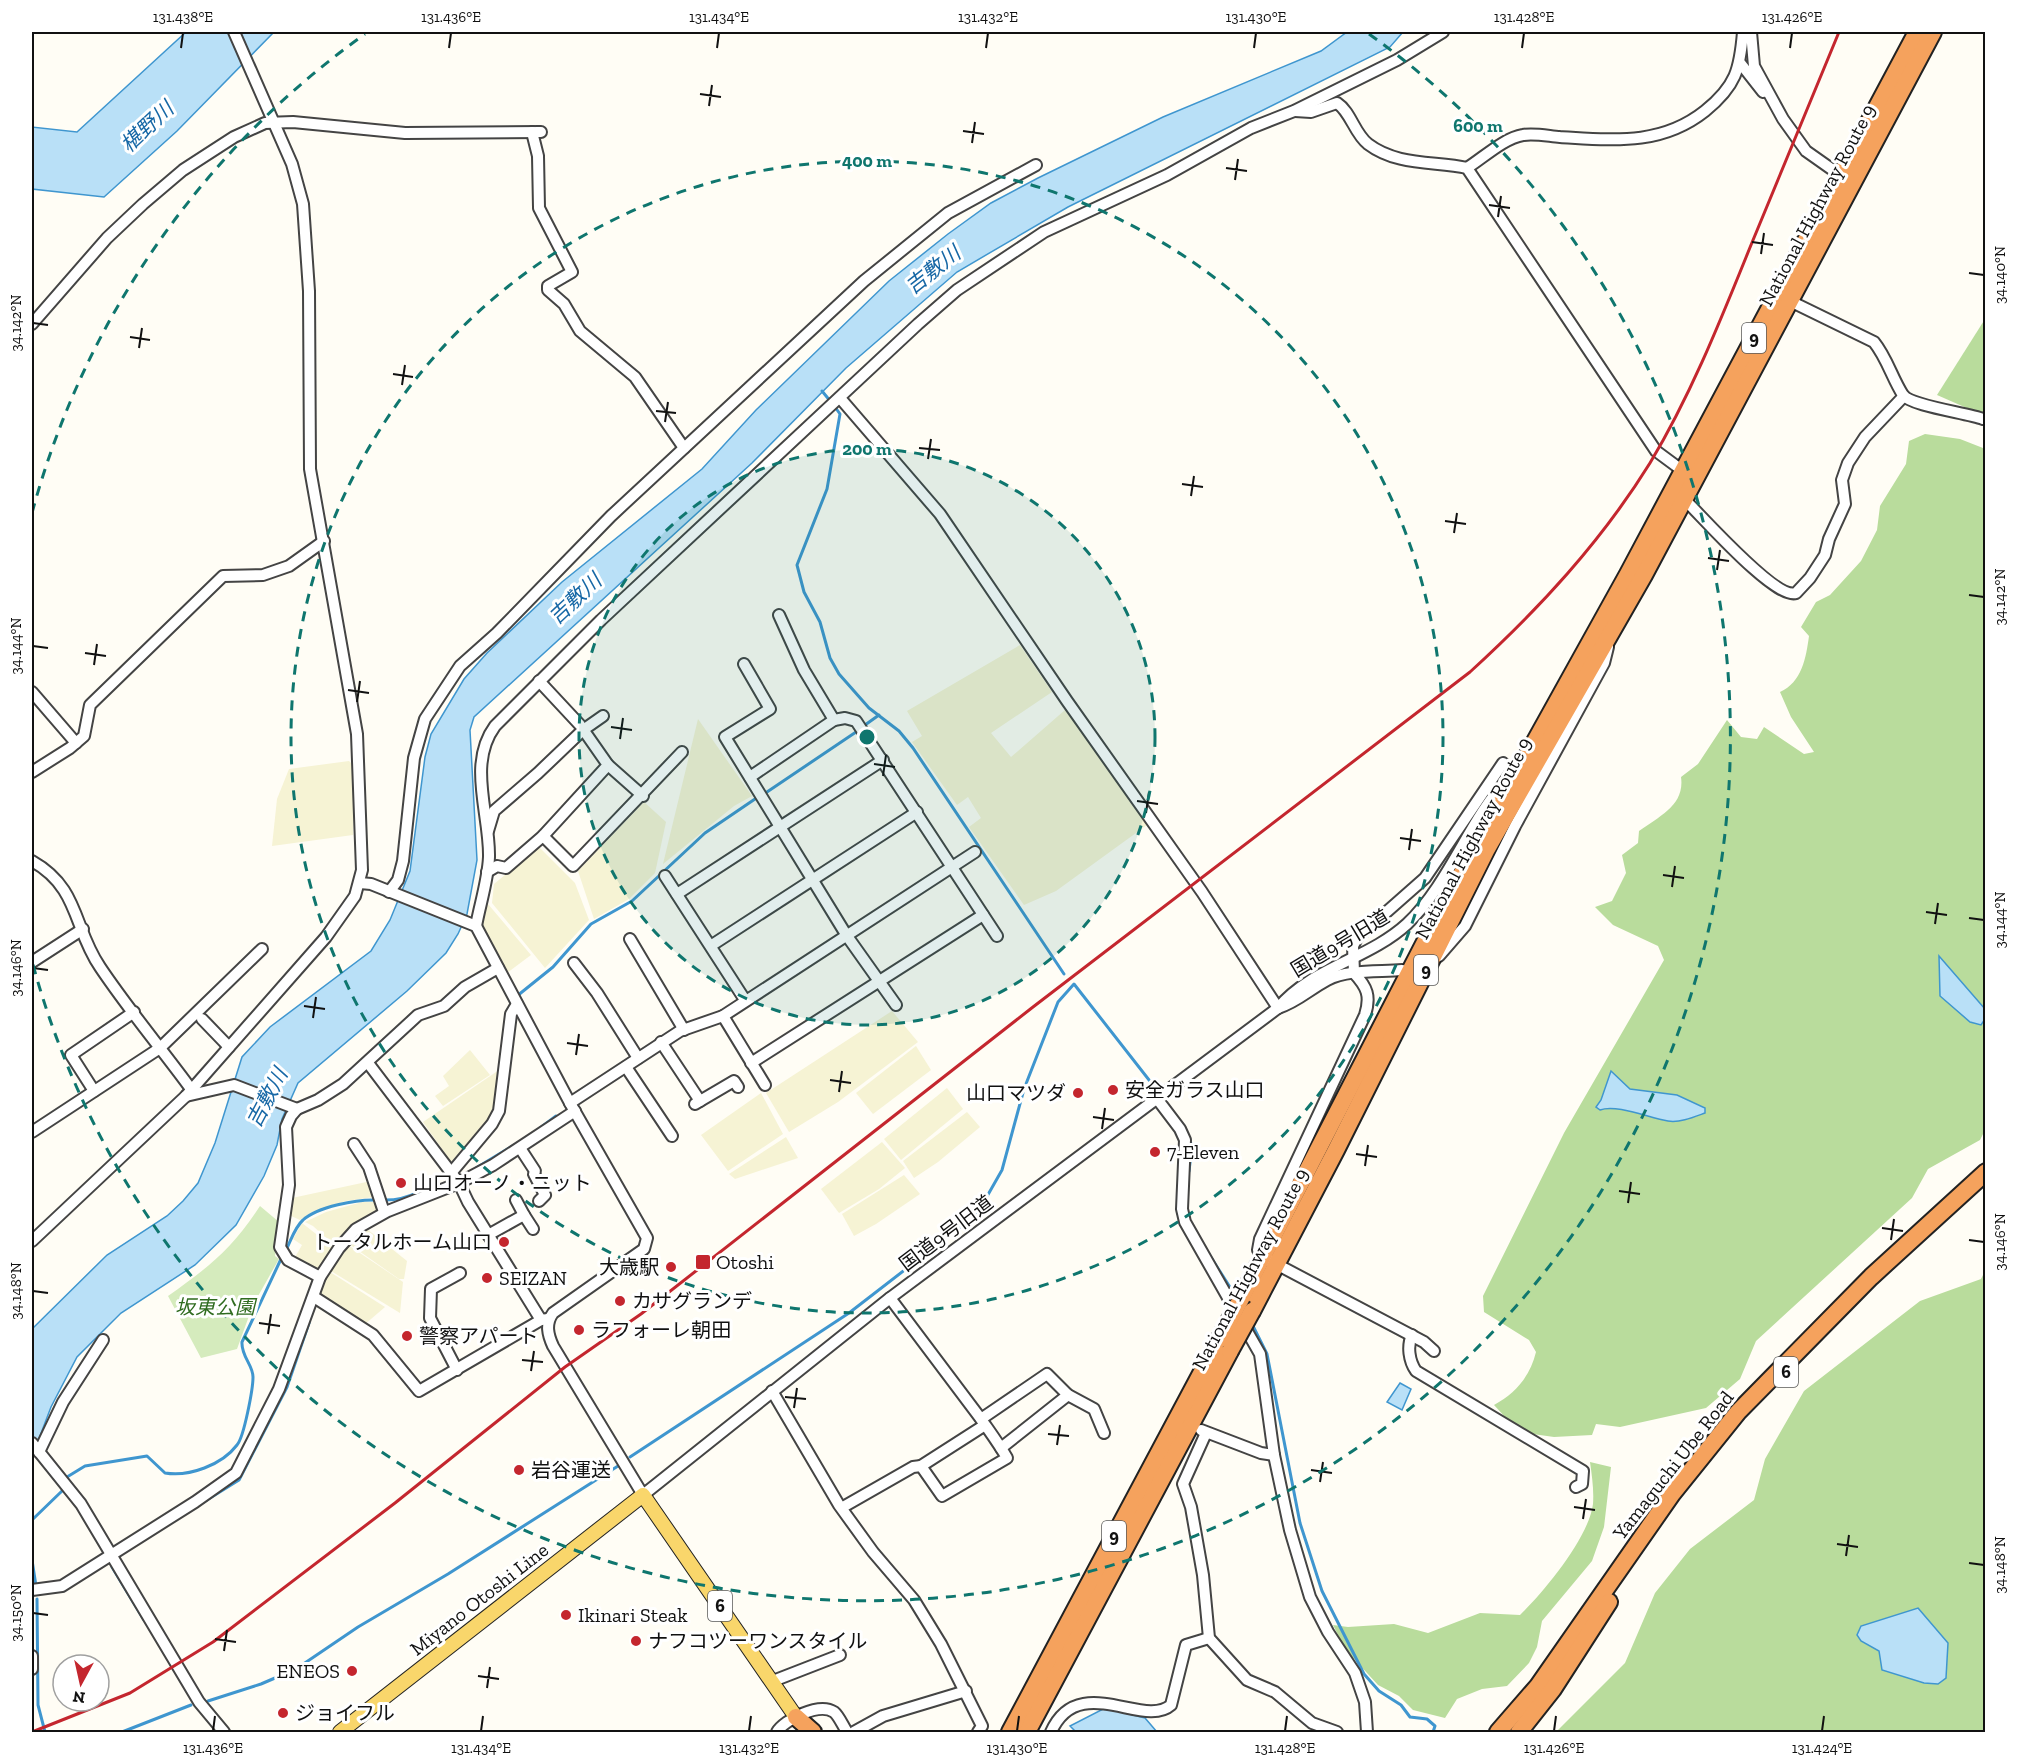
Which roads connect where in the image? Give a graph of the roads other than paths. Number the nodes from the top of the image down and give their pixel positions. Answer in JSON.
{"nodes":[{"id":1,"x":234,"y":32,"type":"edge"},
{"id":2,"x":1443,"y":32,"type":"edge"},
{"id":3,"x":1743,"y":32,"type":"edge"},
{"id":4,"x":1751,"y":32,"type":"edge"},
{"id":5,"x":1917,"y":32,"type":"edge"},
{"id":6,"x":1933,"y":32,"type":"edge"},
{"id":7,"x":1740,"y":64,"type":"junction"},
{"id":8,"x":1771,"y":96,"type":"junction"},
{"id":9,"x":1294,"y":111,"type":"junction"},
{"id":10,"x":271,"y":116,"type":"junction"},
{"id":11,"x":1036,"y":165,"type":"dead end"},
{"id":12,"x":1467,"y":168,"type":"junction"},
{"id":13,"x":1840,"y":175,"type":"junction"},
{"id":14,"x":1790,"y":301,"type":"junction"},
{"id":15,"x":32,"y":324,"type":"edge"},
{"id":16,"x":1904,"y":396,"type":"junction"},
{"id":17,"x":838,"y":399,"type":"junction"},
{"id":18,"x":1983,"y":419,"type":"dead end"},
{"id":19,"x":684,"y":448,"type":"junction"},
{"id":20,"x":1683,"y":471,"type":"junction"},
{"id":21,"x":1684,"y":499,"type":"junction"},
{"id":22,"x":324,"y":541,"type":"junction"},
{"id":23,"x":779,"y":615,"type":"dead end"},
{"id":24,"x":1611,"y":635,"type":"junction"},
{"id":25,"x":744,"y":664,"type":"dead end"},
{"id":26,"x":538,"y":681,"type":"junction"},
{"id":27,"x":32,"y":692,"type":"edge"},
{"id":28,"x":603,"y":716,"type":"dead end"},
{"id":29,"x":834,"y":720,"type":"junction"},
{"id":30,"x":583,"y":730,"type":"junction"},
{"id":31,"x":76,"y":743,"type":"junction"},
{"id":32,"x":682,"y":752,"type":"dead end"},
{"id":33,"x":883,"y":760,"type":"junction"},
{"id":34,"x":1523,"y":761,"type":"junction"},
{"id":35,"x":1503,"y":763,"type":"dead end"},
{"id":36,"x":608,"y":765,"type":"junction"},
{"id":37,"x":32,"y":772,"type":"edge"},
{"id":38,"x":750,"y":777,"type":"junction"},
{"id":39,"x":643,"y":796,"type":"junction"},
{"id":40,"x":918,"y":812,"type":"junction"},
{"id":41,"x":779,"y":827,"type":"junction"},
{"id":42,"x":487,"y":834,"type":"junction"},
{"id":43,"x":543,"y":836,"type":"junction"},
{"id":44,"x":975,"y":852,"type":"dead end"},
{"id":45,"x":32,"y":861,"type":"edge"},
{"id":46,"x":953,"y":867,"type":"junction"},
{"id":47,"x":487,"y":872,"type":"junction"},
{"id":48,"x":665,"y":876,"type":"dead end"},
{"id":49,"x":814,"y":880,"type":"junction"},
{"id":50,"x":360,"y":883,"type":"junction"},
{"id":51,"x":389,"y":892,"type":"junction"},
{"id":52,"x":677,"y":894,"type":"junction"},
{"id":53,"x":982,"y":915,"type":"junction"},
{"id":54,"x":472,"y":924,"type":"junction"},
{"id":55,"x":83,"y":929,"type":"junction"},
{"id":56,"x":848,"y":936,"type":"junction"},
{"id":57,"x":997,"y":936,"type":"dead end"},
{"id":58,"x":630,"y":939,"type":"dead end"},
{"id":59,"x":712,"y":945,"type":"junction"},
{"id":60,"x":262,"y":949,"type":"dead end"},
{"id":61,"x":1353,"y":956,"type":"junction"},
{"id":62,"x":1439,"y":956,"type":"dead end"},
{"id":63,"x":32,"y":962,"type":"edge"},
{"id":64,"x":574,"y":963,"type":"dead end"},
{"id":65,"x":498,"y":968,"type":"junction"},
{"id":66,"x":1402,"y":970,"type":"dead end"},
{"id":67,"x":1354,"y":973,"type":"junction"},
{"id":68,"x":880,"y":982,"type":"junction"},
{"id":69,"x":745,"y":1000,"type":"junction"},
{"id":70,"x":516,"y":1004,"type":"junction"},
{"id":71,"x":896,"y":1005,"type":"dead end"},
{"id":72,"x":1278,"y":1008,"type":"junction"},
{"id":73,"x":134,"y":1012,"type":"junction"},
{"id":74,"x":723,"y":1016,"type":"junction"},
{"id":75,"x":202,"y":1019,"type":"dead end"},
{"id":76,"x":684,"y":1030,"type":"junction"},
{"id":77,"x":661,"y":1042,"type":"junction"},
{"id":78,"x":229,"y":1047,"type":"junction"},
{"id":79,"x":160,"y":1048,"type":"junction"},
{"id":80,"x":638,"y":1058,"type":"junction"},
{"id":81,"x":368,"y":1063,"type":"junction"},
{"id":82,"x":751,"y":1063,"type":"junction"},
{"id":83,"x":626,"y":1066,"type":"junction"},
{"id":84,"x":734,"y":1081,"type":"dead end"},
{"id":85,"x":765,"y":1086,"type":"dead end"},
{"id":86,"x":94,"y":1091,"type":"junction"},
{"id":87,"x":188,"y":1092,"type":"junction"},
{"id":88,"x":1158,"y":1100,"type":"junction"},
{"id":89,"x":572,"y":1107,"type":"junction"},
{"id":90,"x":293,"y":1108,"type":"junction"},
{"id":91,"x":32,"y":1132,"type":"edge"},
{"id":92,"x":672,"y":1136,"type":"dead end"},
{"id":93,"x":354,"y":1144,"type":"dead end"},
{"id":94,"x":520,"y":1148,"type":"junction"},
{"id":95,"x":1986,"y":1172,"type":"edge"},
{"id":96,"x":452,"y":1173,"type":"junction"},
{"id":97,"x":1986,"y":1180,"type":"edge"},
{"id":98,"x":459,"y":1183,"type":"junction"},
{"id":99,"x":516,"y":1200,"type":"dead end"},
{"id":100,"x":539,"y":1201,"type":"dead end"},
{"id":101,"x":384,"y":1212,"type":"junction"},
{"id":102,"x":524,"y":1215,"type":"junction"},
{"id":103,"x":533,"y":1229,"type":"dead end"},
{"id":104,"x":488,"y":1235,"type":"junction"},
{"id":105,"x":32,"y":1241,"type":"edge"},
{"id":106,"x":1270,"y":1260,"type":"junction"},
{"id":107,"x":460,"y":1273,"type":"dead end"},
{"id":108,"x":321,"y":1277,"type":"junction"},
{"id":109,"x":314,"y":1297,"type":"junction"},
{"id":110,"x":890,"y":1298,"type":"junction"},
{"id":111,"x":545,"y":1319,"type":"junction"},
{"id":112,"x":1412,"y":1335,"type":"junction"},
{"id":113,"x":103,"y":1340,"type":"dead end"},
{"id":114,"x":1225,"y":1346,"type":"junction"},
{"id":115,"x":1434,"y":1351,"type":"dead end"},
{"id":116,"x":457,"y":1370,"type":"junction"},
{"id":117,"x":772,"y":1391,"type":"junction"},
{"id":118,"x":1068,"y":1395,"type":"junction"},
{"id":119,"x":983,"y":1422,"type":"junction"},
{"id":120,"x":1198,"y":1429,"type":"junction"},
{"id":121,"x":1104,"y":1433,"type":"dead end"},
{"id":122,"x":36,"y":1448,"type":"edge"},
{"id":123,"x":1001,"y":1448,"type":"junction"},
{"id":124,"x":1274,"y":1455,"type":"junction"},
{"id":125,"x":921,"y":1466,"type":"junction"},
{"id":126,"x":1576,"y":1487,"type":"dead end"},
{"id":127,"x":643,"y":1495,"type":"junction"},
{"id":128,"x":843,"y":1507,"type":"junction"},
{"id":129,"x":110,"y":1553,"type":"junction"},
{"id":130,"x":32,"y":1590,"type":"edge"},
{"id":131,"x":1209,"y":1638,"type":"junction"},
{"id":132,"x":840,"y":1655,"type":"dead end"},
{"id":133,"x":32,"y":1656,"type":"edge"},
{"id":134,"x":32,"y":1669,"type":"edge"},
{"id":135,"x":772,"y":1681,"type":"junction"},
{"id":136,"x":966,"y":1691,"type":"junction"},
{"id":137,"x":799,"y":1725,"type":"edge"},
{"id":138,"x":224,"y":1732,"type":"edge"},
{"id":139,"x":340,"y":1732,"type":"edge"},
{"id":140,"x":777,"y":1732,"type":"edge"},
{"id":141,"x":813,"y":1732,"type":"edge"},
{"id":142,"x":847,"y":1732,"type":"edge"},
{"id":143,"x":854,"y":1732,"type":"edge"},
{"id":144,"x":978,"y":1732,"type":"edge"},
{"id":145,"x":1010,"y":1732,"type":"edge"},
{"id":146,"x":1027,"y":1732,"type":"edge"},
{"id":147,"x":1033,"y":1732,"type":"edge"},
{"id":148,"x":1040,"y":1732,"type":"edge"},
{"id":149,"x":1051,"y":1732,"type":"edge"},
{"id":150,"x":1337,"y":1732,"type":"edge"},
{"id":151,"x":1368,"y":1732,"type":"edge"},
{"id":152,"x":1498,"y":1732,"type":"edge"},
{"id":153,"x":1519,"y":1732,"type":"edge"}],
"edges":[{"from":1,"to":10,"type":"street"},
{"from":2,"to":9,"type":"street"},
{"from":3,"to":7,"type":"street"},
{"from":4,"to":8,"type":"street"},
{"from":5,"to":13,"type":"highway","name":"National Highway Route 9","number":"9"},
{"from":6,"to":14,"type":"highway","name":"National Highway Route 9","number":"9"},
{"from":7,"to":8,"type":"street"},
{"from":7,"to":12,"type":"street"},
{"from":8,"to":13,"type":"street"},
{"from":9,"to":12,"type":"street"},
{"from":9,"to":17,"type":"street"},
{"from":10,"to":15,"type":"street"},
{"from":10,"to":19,"type":"street"},
{"from":10,"to":22,"type":"street"},
{"from":11,"to":19,"type":"street"},
{"from":12,"to":20,"type":"street"},
{"from":13,"to":20,"type":"highway","name":"National Highway Route 9","number":"9"},
{"from":14,"to":16,"type":"street"},
{"from":14,"to":21,"type":"highway","name":"National Highway Route 9","number":"9"},
{"from":16,"to":18,"type":"street"},
{"from":16,"to":21,"type":"street"},
{"from":17,"to":26,"type":"street"},
{"from":17,"to":72,"type":"street"},
{"from":19,"to":51,"type":"street"},
{"from":20,"to":34,"type":"highway","name":"National Highway Route 9","number":"9"},
{"from":21,"to":24,"type":"highway","name":"National Highway Route 9","number":"9"},
{"from":22,"to":31,"type":"street"},
{"from":22,"to":50,"type":"street"},
{"from":23,"to":29,"type":"street"},
{"from":24,"to":62,"type":"street"},
{"from":24,"to":106,"type":"highway","name":"National Highway Route 9","number":"9"},
{"from":25,"to":38,"type":"street"},
{"from":26,"to":30,"type":"street"},
{"from":26,"to":42,"type":"street"},
{"from":27,"to":31,"type":"street"},
{"from":28,"to":30,"type":"street"},
{"from":29,"to":33,"type":"street"},
{"from":29,"to":38,"type":"street"},
{"from":30,"to":36,"type":"street"},
{"from":30,"to":42,"type":"street"},
{"from":31,"to":37,"type":"street"},
{"from":32,"to":39,"type":"street"},
{"from":33,"to":40,"type":"street"},
{"from":33,"to":41,"type":"street"},
{"from":34,"to":61,"type":"street","name":"国道9号旧道"},
{"from":34,"to":106,"type":"highway","name":"National Highway Route 9","number":"9"},
{"from":35,"to":61,"type":"street"},
{"from":36,"to":39,"type":"street"},
{"from":36,"to":43,"type":"street"},
{"from":38,"to":41,"type":"street"},
{"from":39,"to":43,"type":"street"},
{"from":40,"to":46,"type":"street"},
{"from":40,"to":49,"type":"street"},
{"from":41,"to":49,"type":"street"},
{"from":41,"to":52,"type":"street"},
{"from":42,"to":47,"type":"street"},
{"from":43,"to":47,"type":"street"},
{"from":44,"to":46,"type":"street"},
{"from":45,"to":55,"type":"street"},
{"from":46,"to":53,"type":"street"},
{"from":46,"to":56,"type":"street"},
{"from":47,"to":54,"type":"street"},
{"from":48,"to":52,"type":"street"},
{"from":49,"to":56,"type":"street"},
{"from":49,"to":59,"type":"street"},
{"from":50,"to":51,"type":"street"},
{"from":50,"to":78,"type":"street"},
{"from":51,"to":54,"type":"street"},
{"from":52,"to":59,"type":"street"},
{"from":53,"to":57,"type":"street"},
{"from":53,"to":68,"type":"street"},
{"from":54,"to":65,"type":"street"},
{"from":55,"to":63,"type":"street"},
{"from":55,"to":73,"type":"street"},
{"from":56,"to":68,"type":"street"},
{"from":56,"to":69,"type":"street"},
{"from":58,"to":76,"type":"street"},
{"from":59,"to":69,"type":"street"},
{"from":60,"to":79,"type":"street"},
{"from":61,"to":67,"type":"street"},
{"from":61,"to":72,"type":"street","name":"国道9号旧道"},
{"from":64,"to":80,"type":"street"},
{"from":65,"to":70,"type":"street"},
{"from":65,"to":81,"type":"street"},
{"from":66,"to":67,"type":"street","name":"国道9号旧道"},
{"from":67,"to":72,"type":"street","name":"国道9号旧道"},
{"from":67,"to":106,"type":"street"},
{"from":68,"to":71,"type":"street"},
{"from":68,"to":82,"type":"street"},
{"from":69,"to":74,"type":"street"},
{"from":70,"to":89,"type":"street"},
{"from":70,"to":96,"type":"street"},
{"from":72,"to":88,"type":"street","name":"国道9号旧道"},
{"from":73,"to":79,"type":"street"},
{"from":73,"to":86,"type":"street"},
{"from":74,"to":76,"type":"street"},
{"from":74,"to":82,"type":"street"},
{"from":75,"to":78,"type":"street"},
{"from":76,"to":77,"type":"street"},
{"from":77,"to":80,"type":"street"},
{"from":77,"to":84,"type":"street"},
{"from":78,"to":87,"type":"street"},
{"from":79,"to":86,"type":"street"},
{"from":79,"to":87,"type":"street"},
{"from":80,"to":83,"type":"street"},
{"from":81,"to":90,"type":"street"},
{"from":81,"to":96,"type":"street"},
{"from":82,"to":85,"type":"street"},
{"from":83,"to":89,"type":"street"},
{"from":83,"to":92,"type":"street"},
{"from":86,"to":91,"type":"street"},
{"from":87,"to":90,"type":"street"},
{"from":87,"to":105,"type":"street"},
{"from":88,"to":110,"type":"street","name":"国道9号旧道"},
{"from":88,"to":124,"type":"street"},
{"from":89,"to":94,"type":"street"},
{"from":89,"to":111,"type":"street"},
{"from":90,"to":108,"type":"street"},
{"from":93,"to":101,"type":"street"},
{"from":94,"to":98,"type":"street"},
{"from":94,"to":100,"type":"street"},
{"from":95,"to":152,"type":"highway","name":"Yamaguchi Ube Road","number":"6"},
{"from":96,"to":98,"type":"street"},
{"from":97,"to":153,"type":"highway","name":"Yamaguchi Ube Road","number":"6"},
{"from":98,"to":101,"type":"street"},
{"from":98,"to":104,"type":"street"},
{"from":99,"to":102,"type":"street"},
{"from":101,"to":108,"type":"street"},
{"from":102,"to":103,"type":"street"},
{"from":102,"to":104,"type":"street"},
{"from":104,"to":111,"type":"street"},
{"from":106,"to":112,"type":"street"},
{"from":106,"to":114,"type":"highway","name":"National Highway Route 9","number":"9","bridge":true},
{"from":106,"to":114,"type":"highway","name":"National Highway Route 9","number":"9","bridge":true},
{"from":107,"to":116,"type":"street"},
{"from":108,"to":109,"type":"street"},
{"from":109,"to":116,"type":"street"},
{"from":109,"to":129,"type":"street"},
{"from":110,"to":117,"type":"street","name":"国道9号旧道"},
{"from":110,"to":119,"type":"street"},
{"from":111,"to":116,"type":"street"},
{"from":111,"to":127,"type":"street"},
{"from":112,"to":115,"type":"street"},
{"from":112,"to":126,"type":"street"},
{"from":113,"to":122,"type":"street"},
{"from":114,"to":120,"type":"highway","name":"National Highway Route 9","number":"9"},
{"from":114,"to":145,"type":"highway","name":"National Highway Route 9","number":"9"},
{"from":117,"to":127,"type":"street","name":"国道9号旧道"},
{"from":117,"to":128,"type":"street"},
{"from":118,"to":119,"type":"street"},
{"from":118,"to":121,"type":"street"},
{"from":118,"to":123,"type":"street"},
{"from":119,"to":123,"type":"street"},
{"from":119,"to":125,"type":"street"},
{"from":120,"to":124,"type":"street"},
{"from":120,"to":131,"type":"street"},
{"from":120,"to":146,"type":"highway","name":"National Highway Route 9","number":"9"},
{"from":122,"to":129,"type":"street"},
{"from":123,"to":125,"type":"street"},
{"from":124,"to":151,"type":"street"},
{"from":125,"to":128,"type":"street"},
{"from":127,"to":135,"type":"main road","number":"6"},
{"from":127,"to":139,"type":"main road","name":"Miyano Otoshi Line"},
{"from":128,"to":136,"type":"street"},
{"from":129,"to":130,"type":"street"},
{"from":129,"to":138,"type":"street"},
{"from":131,"to":149,"type":"street"},
{"from":131,"to":150,"type":"street"},
{"from":132,"to":135,"type":"street"},
{"from":133,"to":134,"type":"street"},
{"from":135,"to":137,"type":"main road","number":"6"},
{"from":136,"to":143,"type":"street"},
{"from":136,"to":144,"type":"street"},
{"from":137,"to":140,"type":"street"},
{"from":137,"to":141,"type":"highway"},
{"from":137,"to":142,"type":"street"},
{"from":147,"to":148,"type":"highway"}]}
